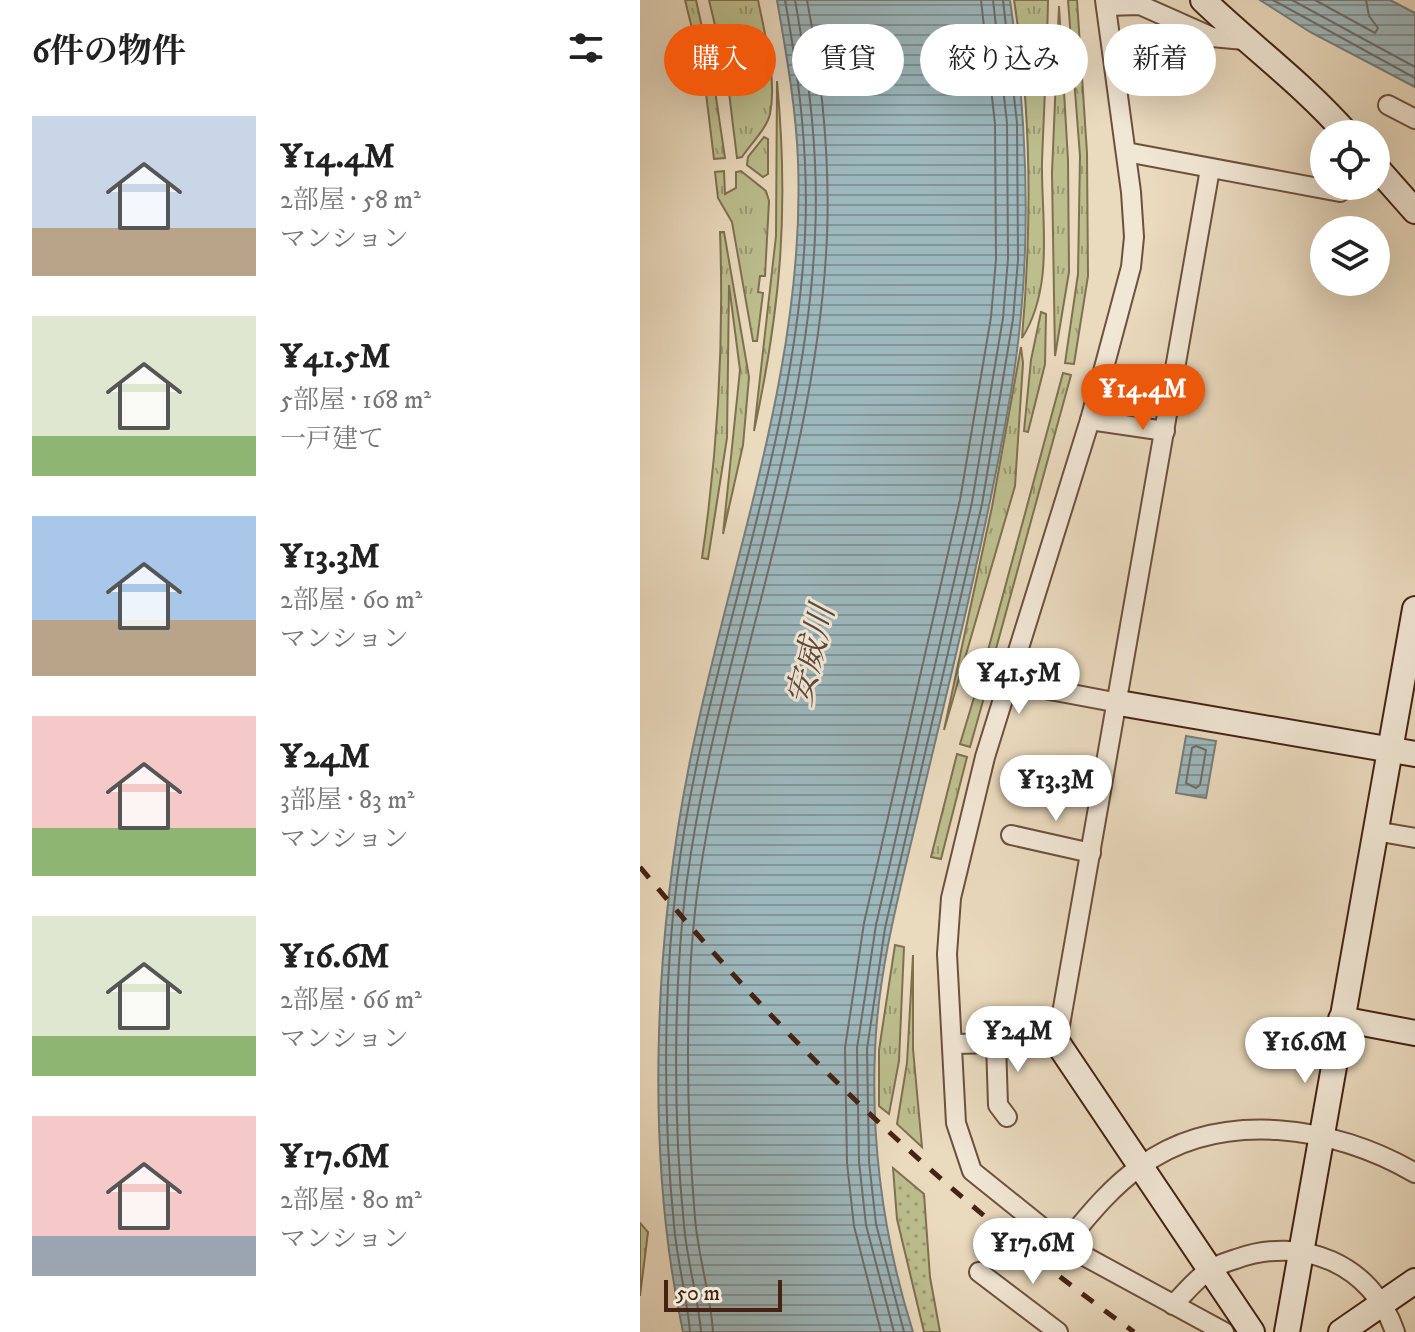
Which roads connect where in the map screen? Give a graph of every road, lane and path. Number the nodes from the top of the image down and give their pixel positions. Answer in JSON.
{"nodes":[{"id":1,"x":1203,"y":0,"type":"edge"},
{"id":2,"x":1105,"y":3,"type":"edge"},
{"id":3,"x":1244,"y":40,"type":"junction"},
{"id":4,"x":1388,"y":105,"type":"dead end"},
{"id":5,"x":1415,"y":119,"type":"edge"},
{"id":6,"x":1335,"y":120,"type":"edge"},
{"id":7,"x":1126,"y":152,"type":"junction"},
{"id":8,"x":1210,"y":169,"type":"junction"},
{"id":9,"x":1390,"y":183,"type":"edge"},
{"id":10,"x":1310,"y":187,"type":"edge"},
{"id":11,"x":1415,"y":211,"type":"edge"},
{"id":12,"x":1090,"y":420,"type":"junction"},
{"id":13,"x":1165,"y":431,"type":"junction"},
{"id":14,"x":1414,"y":621,"type":"edge"},
{"id":15,"x":1008,"y":682,"type":"junction"},
{"id":16,"x":1119,"y":703,"type":"junction"},
{"id":17,"x":1390,"y":750,"type":"junction"},
{"id":18,"x":1415,"y":754,"type":"edge"},
{"id":19,"x":1375,"y":831,"type":"junction"},
{"id":20,"x":1011,"y":835,"type":"dead end"},
{"id":21,"x":1415,"y":838,"type":"edge"},
{"id":22,"x":1091,"y":853,"type":"junction"},
{"id":23,"x":1341,"y":1019,"type":"junction"},
{"id":24,"x":1415,"y":1033,"type":"edge"},
{"id":25,"x":1057,"y":1042,"type":"junction"},
{"id":26,"x":996,"y":1043,"type":"junction"},
{"id":27,"x":952,"y":1044,"type":"junction"},
{"id":28,"x":1007,"y":1117,"type":"dead end"},
{"id":29,"x":1320,"y":1137,"type":"junction"},
{"id":30,"x":1142,"y":1166,"type":"junction"},
{"id":31,"x":1415,"y":1173,"type":"edge"},
{"id":32,"x":1064,"y":1245,"type":"junction"},
{"id":33,"x":1301,"y":1251,"type":"junction"},
{"id":34,"x":1210,"y":1269,"type":"junction"},
{"id":35,"x":979,"y":1272,"type":"dead end"},
{"id":36,"x":1415,"y":1281,"type":"edge"},
{"id":37,"x":1382,"y":1304,"type":"junction"},
{"id":38,"x":1173,"y":1305,"type":"junction"},
{"id":39,"x":1058,"y":1332,"type":"edge"},
{"id":40,"x":1224,"y":1332,"type":"edge"},
{"id":41,"x":1252,"y":1332,"type":"edge"},
{"id":42,"x":1287,"y":1332,"type":"edge"},
{"id":43,"x":1341,"y":1332,"type":"edge"},
{"id":44,"x":1395,"y":1332,"type":"edge"}],
"edges":[{"from":1,"to":3,"type":"street"},
{"from":2,"to":3,"type":"street"},
{"from":2,"to":7,"type":"street"},
{"from":3,"to":6,"type":"street"},
{"from":4,"to":5,"type":"street"},
{"from":7,"to":8,"type":"street"},
{"from":7,"to":12,"type":"street"},
{"from":8,"to":10,"type":"street"},
{"from":8,"to":13,"type":"street"},
{"from":9,"to":11,"type":"street"},
{"from":12,"to":13,"type":"street"},
{"from":12,"to":15,"type":"street"},
{"from":13,"to":16,"type":"street"},
{"from":14,"to":17,"type":"street"},
{"from":15,"to":16,"type":"street"},
{"from":15,"to":27,"type":"street"},
{"from":16,"to":17,"type":"street"},
{"from":16,"to":22,"type":"street"},
{"from":17,"to":18,"type":"street"},
{"from":17,"to":19,"type":"street"},
{"from":19,"to":21,"type":"street"},
{"from":19,"to":23,"type":"street"},
{"from":20,"to":22,"type":"street"},
{"from":22,"to":25,"type":"street"},
{"from":23,"to":24,"type":"street"},
{"from":23,"to":29,"type":"street"},
{"from":25,"to":26,"type":"street"},
{"from":25,"to":30,"type":"street"},
{"from":26,"to":27,"type":"street"},
{"from":26,"to":28,"type":"street"},
{"from":27,"to":32,"type":"street"},
{"from":29,"to":30,"type":"street"},
{"from":29,"to":31,"type":"street"},
{"from":29,"to":33,"type":"street"},
{"from":30,"to":32,"type":"street"},
{"from":30,"to":34,"type":"street"},
{"from":32,"to":38,"type":"street"},
{"from":33,"to":34,"type":"street"},
{"from":33,"to":37,"type":"street"},
{"from":33,"to":42,"type":"street"},
{"from":34,"to":38,"type":"street"},
{"from":34,"to":41,"type":"street"},
{"from":35,"to":39,"type":"street"},
{"from":36,"to":37,"type":"street"},
{"from":37,"to":43,"type":"street"},
{"from":37,"to":44,"type":"street"},
{"from":38,"to":40,"type":"street"}]}
